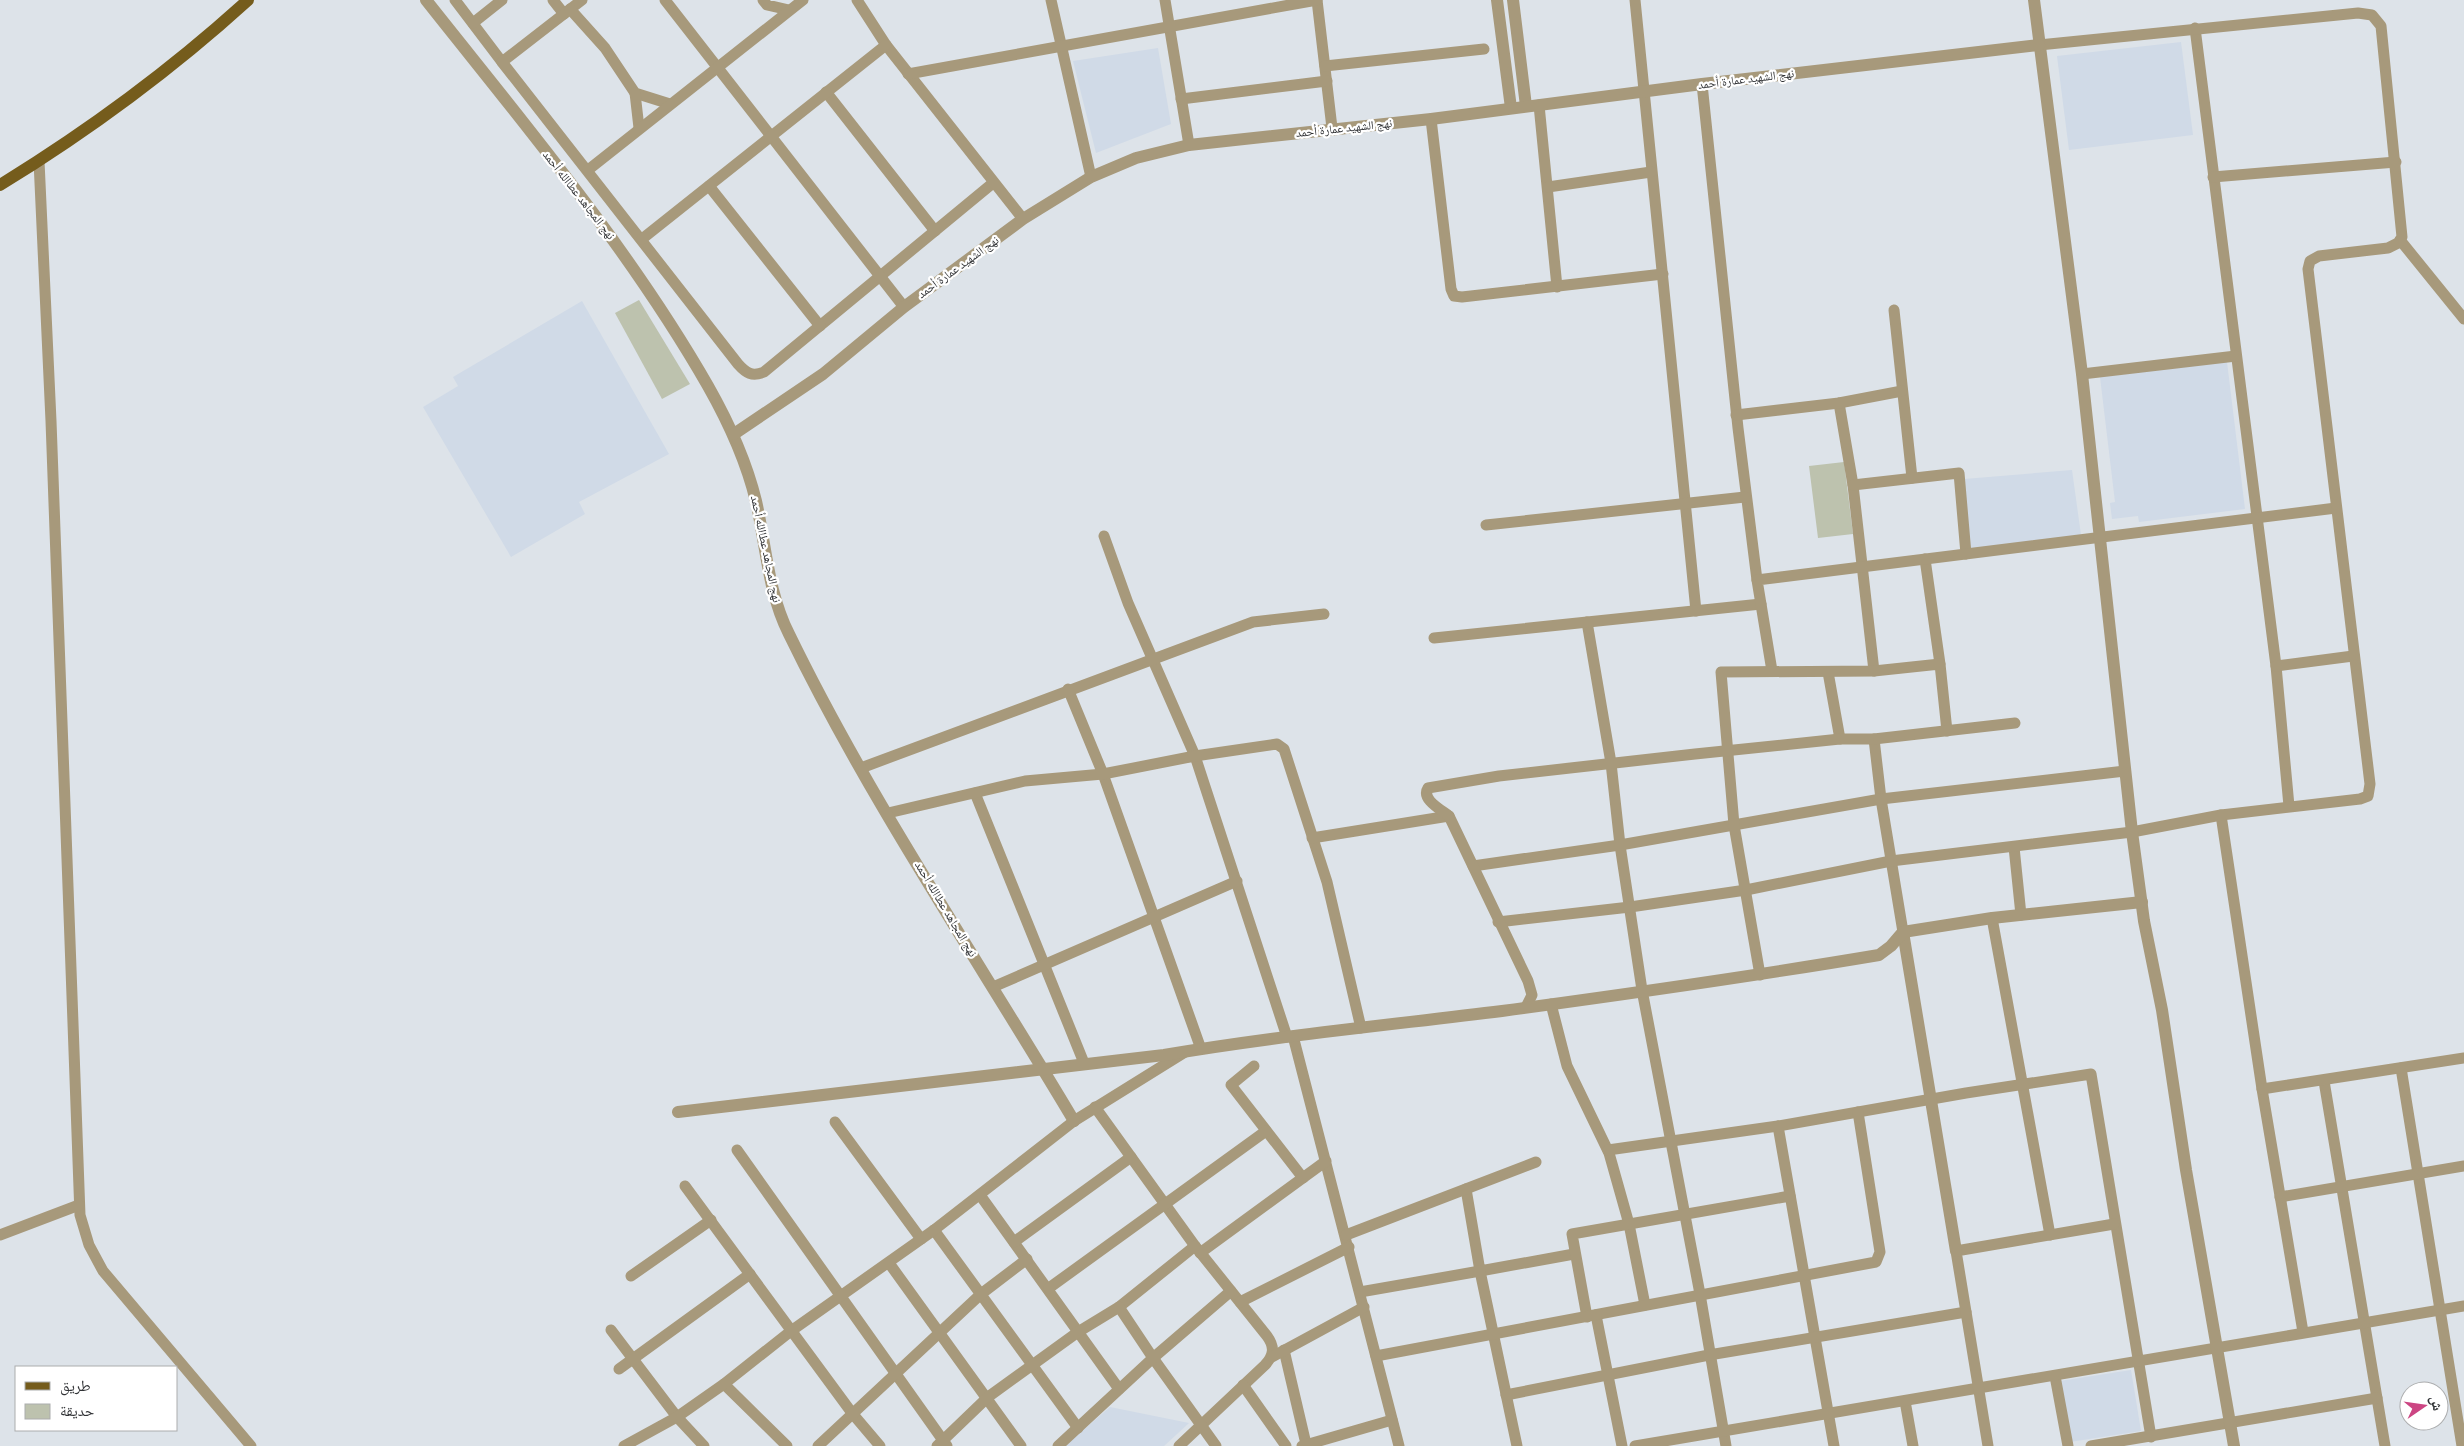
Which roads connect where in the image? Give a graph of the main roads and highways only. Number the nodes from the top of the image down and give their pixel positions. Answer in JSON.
{"nodes":[{"id":1,"x":248,"y":0,"type":"edge"},
{"id":2,"x":0,"y":185,"type":"edge"}],
"edges":[{"from":1,"to":2,"type":"main road"}]}
